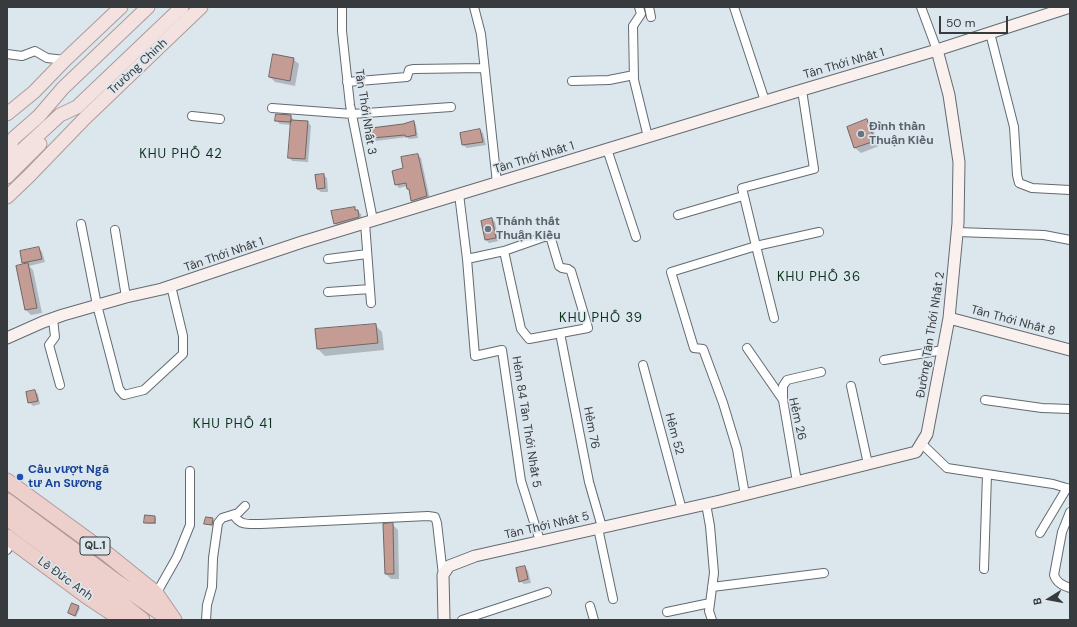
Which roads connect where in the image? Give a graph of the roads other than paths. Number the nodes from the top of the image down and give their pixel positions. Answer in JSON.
{"nodes":[{"id":1,"x":121,"y":7,"type":"edge"},
{"id":2,"x":148,"y":7,"type":"edge"},
{"id":3,"x":182,"y":7,"type":"edge"},
{"id":4,"x":202,"y":7,"type":"edge"},
{"id":5,"x":342,"y":7,"type":"edge"},
{"id":6,"x":474,"y":7,"type":"edge"},
{"id":7,"x":639,"y":7,"type":"edge"},
{"id":8,"x":649,"y":7,"type":"edge"},
{"id":9,"x":734,"y":7,"type":"edge"},
{"id":10,"x":921,"y":7,"type":"edge"},
{"id":11,"x":1070,"y":7,"type":"edge"},
{"id":12,"x":651,"y":17,"type":"dead end"},
{"id":13,"x":990,"y":33,"type":"junction"},
{"id":14,"x":110,"y":43,"type":"junction"},
{"id":15,"x":938,"y":50,"type":"junction"},
{"id":16,"x":7,"y":54,"type":"edge"},
{"id":17,"x":65,"y":60,"type":"junction"},
{"id":18,"x":484,"y":68,"type":"junction"},
{"id":19,"x":634,"y":75,"type":"junction"},
{"id":20,"x":347,"y":82,"type":"junction"},
{"id":21,"x":572,"y":82,"type":"dead end"},
{"id":22,"x":63,"y":88,"type":"junction"},
{"id":23,"x":97,"y":88,"type":"junction"},
{"id":24,"x":802,"y":90,"type":"junction"},
{"id":25,"x":34,"y":92,"type":"junction"},
{"id":26,"x":765,"y":101,"type":"junction"},
{"id":27,"x":77,"y":107,"type":"junction"},
{"id":28,"x":272,"y":108,"type":"dead end"},
{"id":29,"x":451,"y":108,"type":"dead end"},
{"id":30,"x":7,"y":114,"type":"edge"},
{"id":31,"x":352,"y":114,"type":"junction"},
{"id":32,"x":192,"y":116,"type":"dead end"},
{"id":33,"x":220,"y":120,"type":"dead end"},
{"id":34,"x":76,"y":127,"type":"junction"},
{"id":35,"x":7,"y":135,"type":"edge"},
{"id":36,"x":648,"y":137,"type":"junction"},
{"id":37,"x":7,"y":148,"type":"edge"},
{"id":38,"x":607,"y":149,"type":"junction"},
{"id":39,"x":7,"y":160,"type":"edge"},
{"id":40,"x":7,"y":177,"type":"edge"},
{"id":41,"x":497,"y":183,"type":"junction"},
{"id":42,"x":1070,"y":190,"type":"edge"},
{"id":43,"x":459,"y":194,"type":"junction"},
{"id":44,"x":743,"y":196,"type":"junction"},
{"id":45,"x":7,"y":197,"type":"edge"},
{"id":46,"x":678,"y":215,"type":"dead end"},
{"id":47,"x":369,"y":222,"type":"junction"},
{"id":48,"x":81,"y":224,"type":"dead end"},
{"id":49,"x":115,"y":230,"type":"dead end"},
{"id":50,"x":819,"y":232,"type":"dead end"},
{"id":51,"x":957,"y":232,"type":"junction"},
{"id":52,"x":636,"y":237,"type":"dead end"},
{"id":53,"x":1070,"y":240,"type":"edge"},
{"id":54,"x":756,"y":246,"type":"junction"},
{"id":55,"x":504,"y":250,"type":"junction"},
{"id":56,"x":367,"y":254,"type":"junction"},
{"id":57,"x":328,"y":259,"type":"dead end"},
{"id":58,"x":467,"y":259,"type":"junction"},
{"id":59,"x":171,"y":286,"type":"junction"},
{"id":60,"x":370,"y":289,"type":"junction"},
{"id":61,"x":328,"y":292,"type":"dead end"},
{"id":62,"x":126,"y":297,"type":"junction"},
{"id":63,"x":371,"y":303,"type":"dead end"},
{"id":64,"x":97,"y":305,"type":"junction"},
{"id":65,"x":774,"y":318,"type":"dead end"},
{"id":66,"x":949,"y":318,"type":"junction"},
{"id":67,"x":53,"y":319,"type":"junction"},
{"id":68,"x":560,"y":333,"type":"junction"},
{"id":69,"x":7,"y":338,"type":"edge"},
{"id":70,"x":748,"y":348,"type":"dead end"},
{"id":71,"x":943,"y":350,"type":"junction"},
{"id":72,"x":1070,"y":350,"type":"edge"},
{"id":73,"x":884,"y":360,"type":"dead end"},
{"id":74,"x":643,"y":365,"type":"dead end"},
{"id":75,"x":820,"y":372,"type":"dead end"},
{"id":76,"x":60,"y":385,"type":"dead end"},
{"id":77,"x":851,"y":386,"type":"dead end"},
{"id":78,"x":783,"y":400,"type":"junction"},
{"id":79,"x":985,"y":400,"type":"dead end"},
{"id":80,"x":1070,"y":409,"type":"edge"},
{"id":81,"x":922,"y":443,"type":"junction"},
{"id":82,"x":868,"y":464,"type":"junction"},
{"id":83,"x":190,"y":471,"type":"dead end"},
{"id":84,"x":987,"y":474,"type":"junction"},
{"id":85,"x":7,"y":481,"type":"edge"},
{"id":86,"x":797,"y":482,"type":"junction"},
{"id":87,"x":1068,"y":488,"type":"edge"},
{"id":88,"x":745,"y":495,"type":"junction"},
{"id":89,"x":7,"y":501,"type":"edge"},
{"id":90,"x":706,"y":504,"type":"junction"},
{"id":91,"x":245,"y":506,"type":"dead end"},
{"id":92,"x":682,"y":510,"type":"junction"},
{"id":93,"x":1070,"y":512,"type":"edge"},
{"id":94,"x":234,"y":515,"type":"junction"},
{"id":95,"x":7,"y":518,"type":"edge"},
{"id":96,"x":600,"y":528,"type":"junction"},
{"id":97,"x":1040,"y":533,"type":"dead end"},
{"id":98,"x":540,"y":541,"type":"junction"},
{"id":99,"x":9,"y":542,"type":"edge"},
{"id":100,"x":984,"y":569,"type":"dead end"},
{"id":101,"x":824,"y":573,"type":"dead end"},
{"id":102,"x":443,"y":576,"type":"junction"},
{"id":103,"x":712,"y":587,"type":"junction"},
{"id":104,"x":113,"y":588,"type":"junction"},
{"id":105,"x":1070,"y":588,"type":"edge"},
{"id":106,"x":547,"y":592,"type":"dead end"},
{"id":107,"x":156,"y":594,"type":"junction"},
{"id":108,"x":613,"y":599,"type":"dead end"},
{"id":109,"x":710,"y":603,"type":"junction"},
{"id":110,"x":590,"y":606,"type":"dead end"},
{"id":111,"x":667,"y":612,"type":"dead end"},
{"id":112,"x":123,"y":620,"type":"edge"},
{"id":113,"x":142,"y":620,"type":"edge"},
{"id":114,"x":173,"y":620,"type":"edge"},
{"id":115,"x":206,"y":620,"type":"edge"},
{"id":116,"x":444,"y":620,"type":"edge"},
{"id":117,"x":462,"y":620,"type":"edge"},
{"id":118,"x":594,"y":620,"type":"edge"},
{"id":119,"x":712,"y":620,"type":"edge"}],
"edges":[{"from":1,"to":17,"type":"main road"},
{"from":2,"to":14,"type":"main road"},
{"from":3,"to":23,"type":"main road","name":"Trường Chinh"},
{"from":4,"to":34,"type":"main road","name":"Trường Chinh"},
{"from":5,"to":20,"type":"street","name":"Tân Thới Nhất 3"},
{"from":6,"to":18,"type":"street"},
{"from":7,"to":19,"type":"street"},
{"from":8,"to":12,"type":"street"},
{"from":9,"to":26,"type":"street"},
{"from":10,"to":15,"type":"street","name":"Đường Tân Thới Nhất 2"},
{"from":11,"to":13,"type":"street","name":"Tân Thới Nhất 1"},
{"from":13,"to":15,"type":"street","name":"Tân Thới Nhất 1"},
{"from":13,"to":42,"type":"street"},
{"from":14,"to":22,"type":"main road"},
{"from":14,"to":25,"type":"main road"},
{"from":15,"to":24,"type":"street","name":"Tân Thới Nhất 1"},
{"from":15,"to":51,"type":"street","name":"Đường Tân Thới Nhất 2"},
{"from":16,"to":17,"type":"street"},
{"from":17,"to":25,"type":"main road"},
{"from":18,"to":20,"type":"street"},
{"from":18,"to":41,"type":"street"},
{"from":19,"to":21,"type":"street"},
{"from":19,"to":36,"type":"street"},
{"from":20,"to":31,"type":"street","name":"Tân Thới Nhất 3"},
{"from":22,"to":35,"type":"main road"},
{"from":22,"to":37,"type":"main road"},
{"from":23,"to":27,"type":"main road","name":"Trường Chinh"},
{"from":23,"to":34,"type":"main road","name":"Trường Chinh"},
{"from":24,"to":26,"type":"street","name":"Tân Thới Nhất 1"},
{"from":24,"to":44,"type":"street"},
{"from":25,"to":30,"type":"main road"},
{"from":26,"to":36,"type":"street","name":"Tân Thới Nhất 1"},
{"from":27,"to":39,"type":"main road","name":"Trường Chinh"},
{"from":27,"to":40,"type":"main road"},
{"from":28,"to":31,"type":"street"},
{"from":29,"to":31,"type":"street"},
{"from":31,"to":47,"type":"street","name":"Tân Thới Nhất 3"},
{"from":32,"to":33,"type":"street"},
{"from":34,"to":45,"type":"main road","name":"Trường Chinh"},
{"from":36,"to":38,"type":"street","name":"Tân Thới Nhất 1"},
{"from":38,"to":41,"type":"street","name":"Tân Thới Nhất 1"},
{"from":38,"to":52,"type":"street"},
{"from":41,"to":43,"type":"street","name":"Tân Thới Nhất 1"},
{"from":43,"to":47,"type":"street","name":"Tân Thới Nhất 1"},
{"from":43,"to":58,"type":"street","name":"Hẻm 84 Tân Thới Nhất 5"},
{"from":44,"to":46,"type":"street"},
{"from":44,"to":54,"type":"street"},
{"from":47,"to":56,"type":"street","name":"Tân Thới Nhất 3"},
{"from":47,"to":59,"type":"street","name":"Tân Thới Nhất 1"},
{"from":48,"to":64,"type":"street"},
{"from":49,"to":62,"type":"street"},
{"from":50,"to":54,"type":"street"},
{"from":51,"to":53,"type":"street"},
{"from":51,"to":66,"type":"street","name":"Đường Tân Thới Nhất 2"},
{"from":54,"to":65,"type":"street"},
{"from":54,"to":88,"type":"street"},
{"from":55,"to":58,"type":"street"},
{"from":55,"to":68,"type":"street"},
{"from":55,"to":68,"type":"street"},
{"from":56,"to":57,"type":"street"},
{"from":56,"to":60,"type":"street","name":"Tân Thới Nhất 3"},
{"from":58,"to":98,"type":"street","name":"Hẻm 84 Tân Thới Nhất 5"},
{"from":59,"to":62,"type":"street","name":"Tân Thới Nhất 1"},
{"from":59,"to":64,"type":"street"},
{"from":60,"to":61,"type":"street"},
{"from":60,"to":63,"type":"street","name":"Tân Thới Nhất 3"},
{"from":62,"to":64,"type":"street","name":"Tân Thới Nhất 1"},
{"from":64,"to":67,"type":"street","name":"Tân Thới Nhất 1"},
{"from":66,"to":71,"type":"street","name":"Đường Tân Thới Nhất 2"},
{"from":66,"to":72,"type":"street","name":"Tân Thới Nhất 8"},
{"from":67,"to":69,"type":"street","name":"Tân Thới Nhất 1"},
{"from":67,"to":76,"type":"street"},
{"from":68,"to":96,"type":"street","name":"Hẻm 76"},
{"from":70,"to":78,"type":"street","name":"Hẻm 26"},
{"from":71,"to":73,"type":"street"},
{"from":71,"to":81,"type":"street","name":"Đường Tân Thới Nhất 2"},
{"from":74,"to":92,"type":"street","name":"Hẻm 52"},
{"from":75,"to":78,"type":"street"},
{"from":77,"to":82,"type":"street"},
{"from":78,"to":86,"type":"street","name":"Hẻm 26"},
{"from":79,"to":80,"type":"street"},
{"from":81,"to":82,"type":"street"},
{"from":81,"to":84,"type":"street"},
{"from":82,"to":86,"type":"street"},
{"from":83,"to":107,"type":"street"},
{"from":84,"to":87,"type":"street"},
{"from":84,"to":100,"type":"street"},
{"from":85,"to":107,"type":"highway","number":"QL.1"},
{"from":86,"to":88,"type":"street"},
{"from":87,"to":97,"type":"street"},
{"from":88,"to":90,"type":"street"},
{"from":89,"to":104,"type":"highway","number":"QL.1"},
{"from":90,"to":92,"type":"street","name":"Tân Thới Nhất 5"},
{"from":90,"to":103,"type":"street"},
{"from":91,"to":94,"type":"street"},
{"from":92,"to":96,"type":"street","name":"Tân Thới Nhất 5"},
{"from":93,"to":105,"type":"street"},
{"from":94,"to":102,"type":"street"},
{"from":94,"to":115,"type":"street"},
{"from":95,"to":104,"type":"highway","number":"QL.1"},
{"from":96,"to":98,"type":"street","name":"Tân Thới Nhất 5"},
{"from":96,"to":108,"type":"street","name":"Hẻm 76"},
{"from":98,"to":102,"type":"street","name":"Tân Thới Nhất 5"},
{"from":99,"to":112,"type":"highway","name":"Lê Đức Anh"},
{"from":101,"to":103,"type":"street"},
{"from":102,"to":116,"type":"street"},
{"from":103,"to":109,"type":"street"},
{"from":104,"to":113,"type":"highway","name":"Lê Đức Anh","number":"QL.1"},
{"from":104,"to":114,"type":"highway","number":"QL.1"},
{"from":106,"to":117,"type":"street"},
{"from":107,"to":114,"type":"highway","number":"QL.1"},
{"from":109,"to":111,"type":"street"},
{"from":109,"to":119,"type":"street"},
{"from":110,"to":118,"type":"street"}]}
